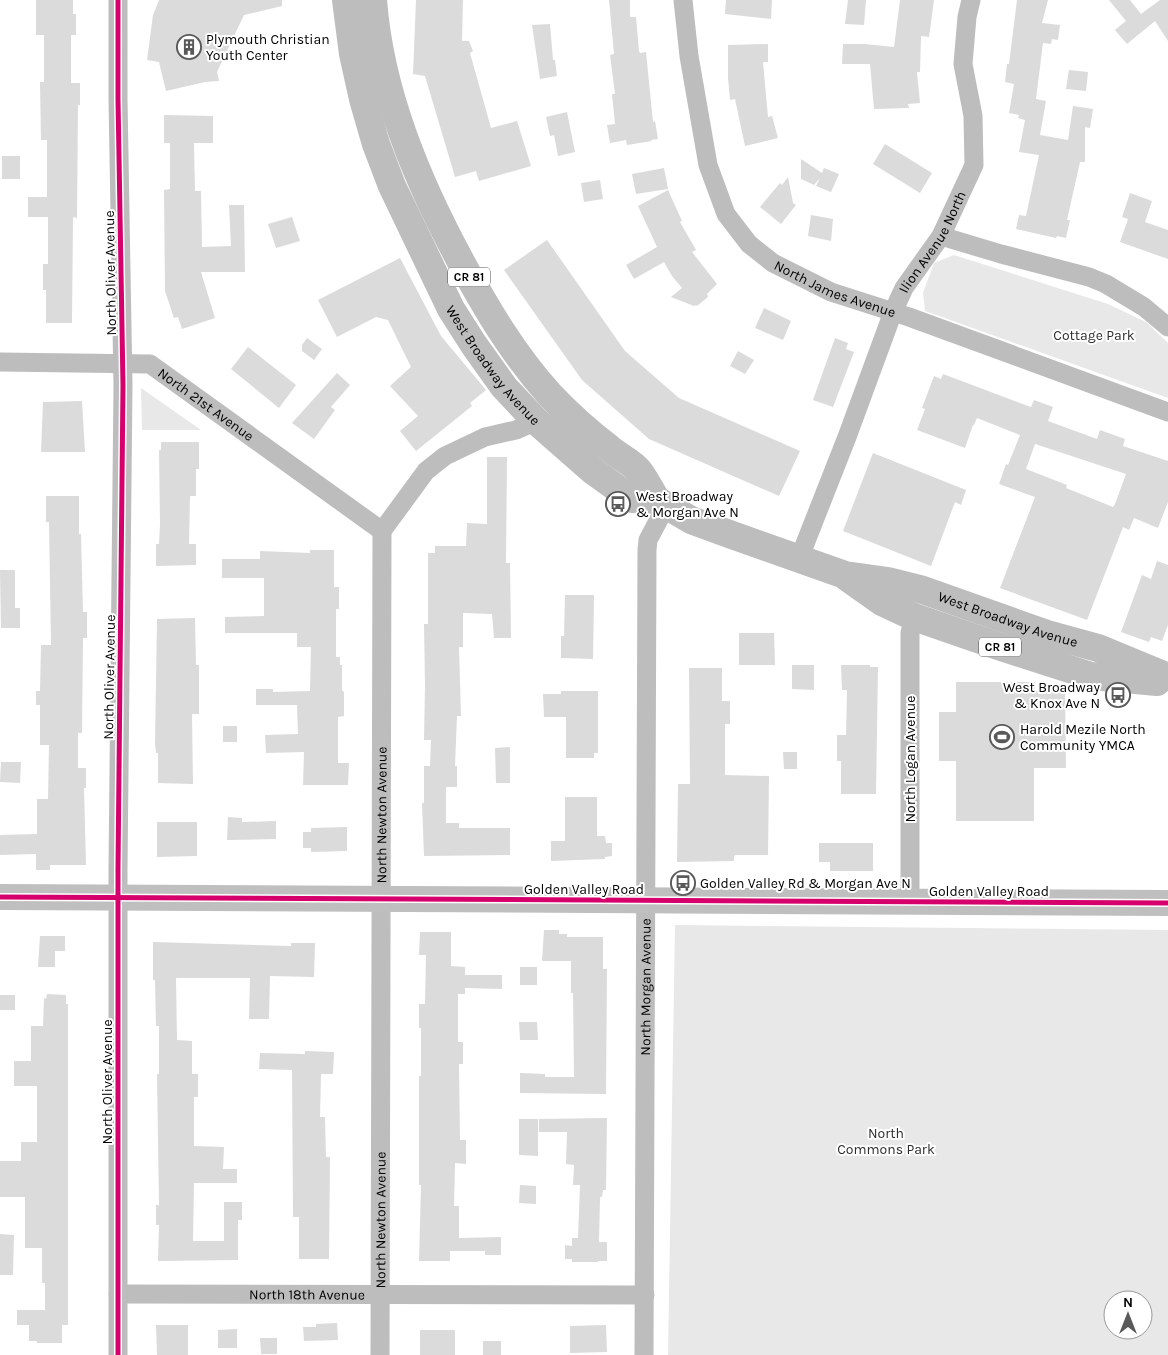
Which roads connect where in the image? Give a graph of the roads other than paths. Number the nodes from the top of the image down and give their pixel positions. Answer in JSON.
{"nodes":[{"id":1,"x":118,"y":0,"type":"edge"},
{"id":2,"x":346,"y":0,"type":"edge"},
{"id":3,"x":374,"y":0,"type":"edge"},
{"id":4,"x":683,"y":0,"type":"edge"},
{"id":5,"x":970,"y":0,"type":"edge"},
{"id":6,"x":941,"y":236,"type":"junction"},
{"id":7,"x":893,"y":312,"type":"junction"},
{"id":8,"x":1168,"y":327,"type":"edge"},
{"id":9,"x":0,"y":362,"type":"edge"},
{"id":10,"x":123,"y":363,"type":"junction"},
{"id":11,"x":1168,"y":412,"type":"edge"},
{"id":12,"x":536,"y":421,"type":"junction"},
{"id":13,"x":662,"y":503,"type":"junction"},
{"id":14,"x":382,"y":531,"type":"junction"},
{"id":15,"x":799,"y":559,"type":"junction"},
{"id":16,"x":845,"y":576,"type":"junction"},
{"id":17,"x":914,"y":617,"type":"junction"},
{"id":18,"x":1168,"y":678,"type":"edge"},
{"id":19,"x":1168,"y":683,"type":"edge"},
{"id":20,"x":0,"y":897,"type":"edge"},
{"id":21,"x":118,"y":898,"type":"junction"},
{"id":22,"x":381,"y":900,"type":"junction"},
{"id":23,"x":646,"y":901,"type":"junction"},
{"id":24,"x":910,"y":902,"type":"junction"},
{"id":25,"x":1168,"y":903,"type":"edge"},
{"id":26,"x":118,"y":1294,"type":"junction"},
{"id":27,"x":381,"y":1295,"type":"junction"},
{"id":28,"x":645,"y":1295,"type":"junction"},
{"id":29,"x":118,"y":1355,"type":"edge"},
{"id":30,"x":380,"y":1355,"type":"edge"},
{"id":31,"x":644,"y":1355,"type":"edge"}],
"edges":[{"from":1,"to":10,"type":"street","name":"North Oliver Avenue"},
{"from":2,"to":12,"type":"main road","name":"West Broadway Avenue","number":"CR 81"},
{"from":3,"to":13,"type":"main road","name":"West Broadway Avenue","number":"CR 81"},
{"from":4,"to":7,"type":"street","name":"North James Avenue"},
{"from":5,"to":6,"type":"street","name":"Ilion Avenue North"},
{"from":6,"to":7,"type":"street","name":"Ilion Avenue North"},
{"from":6,"to":8,"type":"street"},
{"from":7,"to":11,"type":"street","name":"North James Avenue"},
{"from":7,"to":15,"type":"street","name":"Ilion Avenue North"},
{"from":9,"to":10,"type":"street","name":"North 21st Avenue"},
{"from":10,"to":14,"type":"street","name":"North 21st Avenue"},
{"from":10,"to":21,"type":"street","name":"North Oliver Avenue"},
{"from":12,"to":13,"type":"main road","name":"West Broadway Avenue","number":"CR 81"},
{"from":12,"to":14,"type":"street"},
{"from":13,"to":15,"type":"main road","name":"West Broadway Avenue","number":"CR 81"},
{"from":13,"to":23,"type":"street","name":"North Morgan Avenue"},
{"from":14,"to":22,"type":"street","name":"North Newton Avenue"},
{"from":15,"to":16,"type":"main road","name":"West Broadway Avenue","number":"CR 81"},
{"from":16,"to":17,"type":"main road","name":"West Broadway Avenue","number":"CR 81"},
{"from":16,"to":18,"type":"main road","name":"West Broadway Avenue","number":"CR 81"},
{"from":17,"to":19,"type":"main road","name":"West Broadway Avenue","number":"CR 81"},
{"from":17,"to":24,"type":"street","name":"North Logan Avenue"},
{"from":20,"to":21,"type":"street","name":"Golden Valley Road"},
{"from":21,"to":22,"type":"street","name":"Golden Valley Road"},
{"from":21,"to":26,"type":"street","name":"North Oliver Avenue"},
{"from":22,"to":23,"type":"street","name":"Golden Valley Road"},
{"from":22,"to":27,"type":"street","name":"North Newton Avenue"},
{"from":23,"to":24,"type":"street","name":"Golden Valley Road"},
{"from":23,"to":28,"type":"street","name":"North Morgan Avenue"},
{"from":24,"to":25,"type":"street","name":"Golden Valley Road"},
{"from":26,"to":27,"type":"street","name":"North 18th Avenue"},
{"from":26,"to":29,"type":"street","name":"North Oliver Avenue"},
{"from":27,"to":28,"type":"street","name":"North 18th Avenue"},
{"from":27,"to":30,"type":"street","name":"North Newton Avenue"},
{"from":28,"to":31,"type":"street","name":"North Morgan Avenue"}]}
